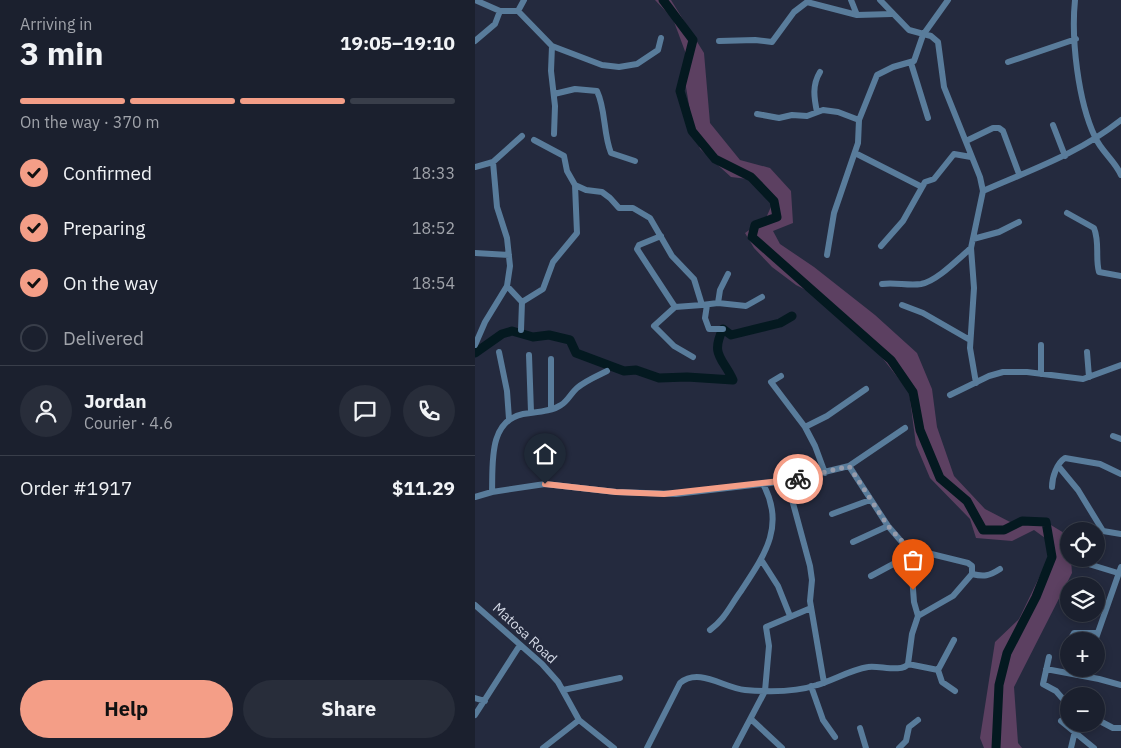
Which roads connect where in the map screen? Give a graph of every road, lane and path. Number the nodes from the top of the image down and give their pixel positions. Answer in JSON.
{"nodes":[{"id":1,"x":475,"y":0,"type":"edge"},
{"id":2,"x":524,"y":0,"type":"edge"},
{"id":3,"x":851,"y":0,"type":"edge"},
{"id":4,"x":880,"y":0,"type":"edge"},
{"id":5,"x":948,"y":0,"type":"edge"},
{"id":6,"x":1075,"y":0,"type":"edge"},
{"id":7,"x":807,"y":1,"type":"edge"},
{"id":8,"x":500,"y":11,"type":"junction"},
{"id":9,"x":518,"y":11,"type":"junction"},
{"id":10,"x":892,"y":14,"type":"junction"},
{"id":11,"x":857,"y":15,"type":"junction"},
{"id":12,"x":923,"y":35,"type":"junction"},
{"id":13,"x":661,"y":38,"type":"dead end"},
{"id":14,"x":1076,"y":39,"type":"junction"},
{"id":15,"x":475,"y":41,"type":"edge"},
{"id":16,"x":719,"y":42,"type":"dead end"},
{"id":17,"x":552,"y":46,"type":"junction"},
{"id":18,"x":1008,"y":62,"type":"dead end"},
{"id":19,"x":911,"y":63,"type":"junction"},
{"id":20,"x":820,"y":72,"type":"dead end"},
{"id":21,"x":554,"y":94,"type":"junction"},
{"id":22,"x":817,"y":112,"type":"junction"},
{"id":23,"x":757,"y":114,"type":"dead end"},
{"id":24,"x":928,"y":118,"type":"dead end"},
{"id":25,"x":859,"y":120,"type":"junction"},
{"id":26,"x":1121,"y":120,"type":"edge"},
{"id":27,"x":1053,"y":125,"type":"dead end"},
{"id":28,"x":554,"y":134,"type":"dead end"},
{"id":29,"x":521,"y":136,"type":"dead end"},
{"id":30,"x":534,"y":140,"type":"dead end"},
{"id":31,"x":1096,"y":140,"type":"junction"},
{"id":32,"x":966,"y":141,"type":"junction"},
{"id":33,"x":855,"y":153,"type":"junction"},
{"id":34,"x":1065,"y":156,"type":"junction"},
{"id":35,"x":971,"y":157,"type":"junction"},
{"id":36,"x":635,"y":161,"type":"dead end"},
{"id":37,"x":493,"y":162,"type":"junction"},
{"id":38,"x":475,"y":167,"type":"edge"},
{"id":39,"x":1019,"y":174,"type":"junction"},
{"id":40,"x":1121,"y":175,"type":"edge"},
{"id":41,"x":575,"y":185,"type":"junction"},
{"id":42,"x":922,"y":187,"type":"junction"},
{"id":43,"x":983,"y":191,"type":"junction"},
{"id":44,"x":1067,"y":213,"type":"dead end"},
{"id":45,"x":1019,"y":222,"type":"dead end"},
{"id":46,"x":661,"y":236,"type":"junction"},
{"id":47,"x":973,"y":239,"type":"junction"},
{"id":48,"x":881,"y":246,"type":"dead end"},
{"id":49,"x":971,"y":248,"type":"junction"},
{"id":50,"x":475,"y":253,"type":"edge"},
{"id":51,"x":509,"y":255,"type":"junction"},
{"id":52,"x":827,"y":255,"type":"dead end"},
{"id":53,"x":728,"y":274,"type":"dead end"},
{"id":54,"x":1121,"y":276,"type":"edge"},
{"id":55,"x":882,"y":284,"type":"dead end"},
{"id":56,"x":507,"y":286,"type":"junction"},
{"id":57,"x":762,"y":297,"type":"dead end"},
{"id":58,"x":522,"y":302,"type":"junction"},
{"id":59,"x":718,"y":303,"type":"junction"},
{"id":60,"x":704,"y":305,"type":"junction"},
{"id":61,"x":902,"y":305,"type":"dead end"},
{"id":62,"x":675,"y":307,"type":"junction"},
{"id":63,"x":723,"y":329,"type":"dead end"},
{"id":64,"x":521,"y":330,"type":"dead end"},
{"id":65,"x":969,"y":340,"type":"junction"},
{"id":66,"x":1041,"y":345,"type":"dead end"},
{"id":67,"x":475,"y":346,"type":"edge"},
{"id":68,"x":499,"y":352,"type":"dead end"},
{"id":69,"x":1087,"y":352,"type":"dead end"},
{"id":70,"x":529,"y":355,"type":"dead end"},
{"id":71,"x":693,"y":357,"type":"dead end"},
{"id":72,"x":551,"y":359,"type":"dead end"},
{"id":73,"x":1121,"y":365,"type":"edge"},
{"id":74,"x":607,"y":371,"type":"dead end"},
{"id":75,"x":1041,"y":374,"type":"junction"},
{"id":76,"x":781,"y":376,"type":"dead end"},
{"id":77,"x":1089,"y":377,"type":"junction"},
{"id":78,"x":976,"y":383,"type":"junction"},
{"id":79,"x":866,"y":389,"type":"dead end"},
{"id":80,"x":951,"y":395,"type":"dead end"},
{"id":81,"x":551,"y":409,"type":"junction"},
{"id":82,"x":531,"y":412,"type":"junction"},
{"id":83,"x":509,"y":418,"type":"junction"},
{"id":84,"x":805,"y":427,"type":"junction"},
{"id":85,"x":905,"y":428,"type":"dead end"},
{"id":86,"x":1113,"y":436,"type":"dead end"},
{"id":87,"x":1121,"y":438,"type":"edge"},
{"id":88,"x":849,"y":466,"type":"junction"},
{"id":89,"x":1059,"y":467,"type":"junction"},
{"id":90,"x":825,"y":473,"type":"junction"},
{"id":91,"x":1121,"y":474,"type":"edge"},
{"id":92,"x":787,"y":481,"type":"junction"},
{"id":93,"x":763,"y":484,"type":"junction"},
{"id":94,"x":1052,"y":487,"type":"dead end"},
{"id":95,"x":492,"y":492,"type":"junction"},
{"id":96,"x":475,"y":498,"type":"edge"},
{"id":97,"x":870,"y":500,"type":"junction"},
{"id":98,"x":832,"y":514,"type":"dead end"},
{"id":99,"x":888,"y":526,"type":"junction"},
{"id":100,"x":1121,"y":534,"type":"edge"},
{"id":101,"x":853,"y":542,"type":"dead end"},
{"id":102,"x":910,"y":553,"type":"junction"},
{"id":103,"x":762,"y":561,"type":"junction"},
{"id":104,"x":1105,"y":567,"type":"edge"},
{"id":105,"x":1000,"y":569,"type":"dead end"},
{"id":106,"x":1120,"y":570,"type":"edge"},
{"id":107,"x":972,"y":574,"type":"junction"},
{"id":108,"x":871,"y":576,"type":"dead end"},
{"id":109,"x":475,"y":605,"type":"edge"},
{"id":110,"x":811,"y":608,"type":"junction"},
{"id":111,"x":790,"y":616,"type":"junction"},
{"id":112,"x":918,"y":616,"type":"junction"},
{"id":113,"x":710,"y":630,"type":"dead end"},
{"id":114,"x":1097,"y":632,"type":"edge"},
{"id":115,"x":954,"y":640,"type":"dead end"},
{"id":116,"x":520,"y":645,"type":"junction"},
{"id":117,"x":1049,"y":657,"type":"dead end"},
{"id":118,"x":908,"y":664,"type":"junction"},
{"id":119,"x":1046,"y":669,"type":"junction"},
{"id":120,"x":938,"y":670,"type":"junction"},
{"id":121,"x":620,"y":678,"type":"dead end"},
{"id":122,"x":824,"y":683,"type":"junction"},
{"id":123,"x":811,"y":686,"type":"junction"},
{"id":124,"x":1121,"y":686,"type":"edge"},
{"id":125,"x":563,"y":690,"type":"junction"},
{"id":126,"x":765,"y":691,"type":"junction"},
{"id":127,"x":955,"y":691,"type":"dead end"},
{"id":128,"x":1060,"y":696,"type":"edge"},
{"id":129,"x":475,"y":698,"type":"edge"},
{"id":130,"x":485,"y":701,"type":"junction"},
{"id":131,"x":475,"y":714,"type":"edge"},
{"id":132,"x":579,"y":720,"type":"junction"},
{"id":133,"x":752,"y":720,"type":"junction"},
{"id":134,"x":918,"y":720,"type":"dead end"},
{"id":135,"x":1105,"y":724,"type":"edge"},
{"id":136,"x":860,"y":728,"type":"dead end"},
{"id":137,"x":1121,"y":728,"type":"edge"},
{"id":138,"x":1075,"y":732,"type":"edge"},
{"id":139,"x":1076,"y":732,"type":"edge"},
{"id":140,"x":835,"y":737,"type":"dead end"},
{"id":141,"x":543,"y":748,"type":"edge"},
{"id":142,"x":614,"y":748,"type":"edge"},
{"id":143,"x":647,"y":748,"type":"edge"},
{"id":144,"x":735,"y":748,"type":"edge"},
{"id":145,"x":782,"y":748,"type":"edge"},
{"id":146,"x":866,"y":748,"type":"edge"},
{"id":147,"x":899,"y":748,"type":"edge"},
{"id":148,"x":1071,"y":748,"type":"edge"},
{"id":149,"x":1094,"y":748,"type":"edge"}],
"edges":[{"from":1,"to":8,"type":"street"},
{"from":2,"to":9,"type":"street"},
{"from":3,"to":11,"type":"street"},
{"from":4,"to":10,"type":"street"},
{"from":5,"to":12,"type":"street"},
{"from":6,"to":14,"type":"street"},
{"from":7,"to":11,"type":"street"},
{"from":7,"to":16,"type":"street"},
{"from":8,"to":9,"type":"street"},
{"from":8,"to":15,"type":"street"},
{"from":9,"to":17,"type":"street"},
{"from":10,"to":11,"type":"street"},
{"from":10,"to":12,"type":"street"},
{"from":12,"to":19,"type":"street"},
{"from":12,"to":32,"type":"street"},
{"from":13,"to":17,"type":"street"},
{"from":14,"to":18,"type":"street"},
{"from":14,"to":31,"type":"street"},
{"from":17,"to":21,"type":"street"},
{"from":19,"to":24,"type":"street"},
{"from":19,"to":25,"type":"street"},
{"from":20,"to":22,"type":"street"},
{"from":21,"to":28,"type":"street"},
{"from":21,"to":36,"type":"street"},
{"from":22,"to":23,"type":"street"},
{"from":22,"to":25,"type":"street"},
{"from":25,"to":33,"type":"street"},
{"from":26,"to":31,"type":"street"},
{"from":27,"to":34,"type":"street"},
{"from":29,"to":37,"type":"street"},
{"from":30,"to":41,"type":"street"},
{"from":31,"to":34,"type":"street"},
{"from":31,"to":40,"type":"street"},
{"from":32,"to":35,"type":"street"},
{"from":32,"to":39,"type":"street"},
{"from":33,"to":42,"type":"street"},
{"from":33,"to":52,"type":"street"},
{"from":34,"to":39,"type":"street"},
{"from":35,"to":42,"type":"street"},
{"from":35,"to":43,"type":"street"},
{"from":37,"to":38,"type":"street"},
{"from":37,"to":51,"type":"street"},
{"from":39,"to":43,"type":"street"},
{"from":41,"to":46,"type":"street"},
{"from":41,"to":58,"type":"street"},
{"from":42,"to":48,"type":"street"},
{"from":43,"to":47,"type":"street"},
{"from":44,"to":54,"type":"street"},
{"from":45,"to":47,"type":"street"},
{"from":46,"to":60,"type":"street"},
{"from":46,"to":62,"type":"street"},
{"from":47,"to":49,"type":"street"},
{"from":49,"to":55,"type":"street"},
{"from":49,"to":65,"type":"street"},
{"from":50,"to":51,"type":"street"},
{"from":51,"to":56,"type":"street"},
{"from":53,"to":59,"type":"street"},
{"from":56,"to":58,"type":"street"},
{"from":56,"to":67,"type":"street"},
{"from":57,"to":59,"type":"street"},
{"from":58,"to":64,"type":"street"},
{"from":59,"to":60,"type":"street"},
{"from":60,"to":62,"type":"street"},
{"from":60,"to":63,"type":"street"},
{"from":61,"to":65,"type":"street"},
{"from":62,"to":71,"type":"street"},
{"from":65,"to":78,"type":"street"},
{"from":66,"to":75,"type":"street"},
{"from":68,"to":83,"type":"street"},
{"from":69,"to":77,"type":"street"},
{"from":70,"to":82,"type":"street"},
{"from":72,"to":81,"type":"street"},
{"from":73,"to":77,"type":"street"},
{"from":74,"to":81,"type":"street"},
{"from":75,"to":77,"type":"street"},
{"from":75,"to":78,"type":"street"},
{"from":76,"to":84,"type":"street"},
{"from":78,"to":80,"type":"street"},
{"from":79,"to":84,"type":"street"},
{"from":81,"to":82,"type":"street"},
{"from":82,"to":83,"type":"street"},
{"from":83,"to":95,"type":"street"},
{"from":84,"to":90,"type":"street"},
{"from":85,"to":88,"type":"street"},
{"from":86,"to":87,"type":"street"},
{"from":88,"to":90,"type":"street"},
{"from":88,"to":97,"type":"street"},
{"from":89,"to":91,"type":"street"},
{"from":89,"to":94,"type":"street"},
{"from":89,"to":100,"type":"street"},
{"from":90,"to":92,"type":"street"},
{"from":92,"to":93,"type":"street"},
{"from":92,"to":110,"type":"street"},
{"from":93,"to":95,"type":"street"},
{"from":93,"to":103,"type":"street"},
{"from":95,"to":96,"type":"street"},
{"from":97,"to":98,"type":"street"},
{"from":97,"to":99,"type":"street"},
{"from":99,"to":101,"type":"street"},
{"from":99,"to":102,"type":"street"},
{"from":102,"to":107,"type":"street"},
{"from":102,"to":108,"type":"street"},
{"from":102,"to":112,"type":"street"},
{"from":103,"to":111,"type":"street"},
{"from":103,"to":113,"type":"street"},
{"from":104,"to":106,"type":"street"},
{"from":105,"to":107,"type":"street"},
{"from":106,"to":114,"type":"street"},
{"from":107,"to":112,"type":"street"},
{"from":109,"to":116,"type":"street","name":"Matosa Road"},
{"from":110,"to":111,"type":"street"},
{"from":110,"to":122,"type":"street"},
{"from":111,"to":126,"type":"street"},
{"from":112,"to":118,"type":"street"},
{"from":115,"to":120,"type":"street"},
{"from":116,"to":125,"type":"street","name":"Matosa Road"},
{"from":116,"to":130,"type":"street"},
{"from":117,"to":119,"type":"street"},
{"from":118,"to":120,"type":"street"},
{"from":118,"to":122,"type":"street"},
{"from":119,"to":124,"type":"street"},
{"from":119,"to":128,"type":"street"},
{"from":120,"to":127,"type":"street"},
{"from":121,"to":125,"type":"street"},
{"from":122,"to":123,"type":"street"},
{"from":123,"to":126,"type":"street"},
{"from":123,"to":140,"type":"street"},
{"from":125,"to":132,"type":"street","name":"Matosa Road"},
{"from":126,"to":133,"type":"street"},
{"from":126,"to":143,"type":"street"},
{"from":129,"to":130,"type":"street"},
{"from":130,"to":131,"type":"street"},
{"from":132,"to":141,"type":"street"},
{"from":132,"to":142,"type":"street","name":"Matosa Road"},
{"from":133,"to":144,"type":"street"},
{"from":133,"to":145,"type":"street"},
{"from":134,"to":147,"type":"street"},
{"from":135,"to":137,"type":"street"},
{"from":136,"to":146,"type":"street"},
{"from":138,"to":148,"type":"street"},
{"from":139,"to":149,"type":"street"}]}
